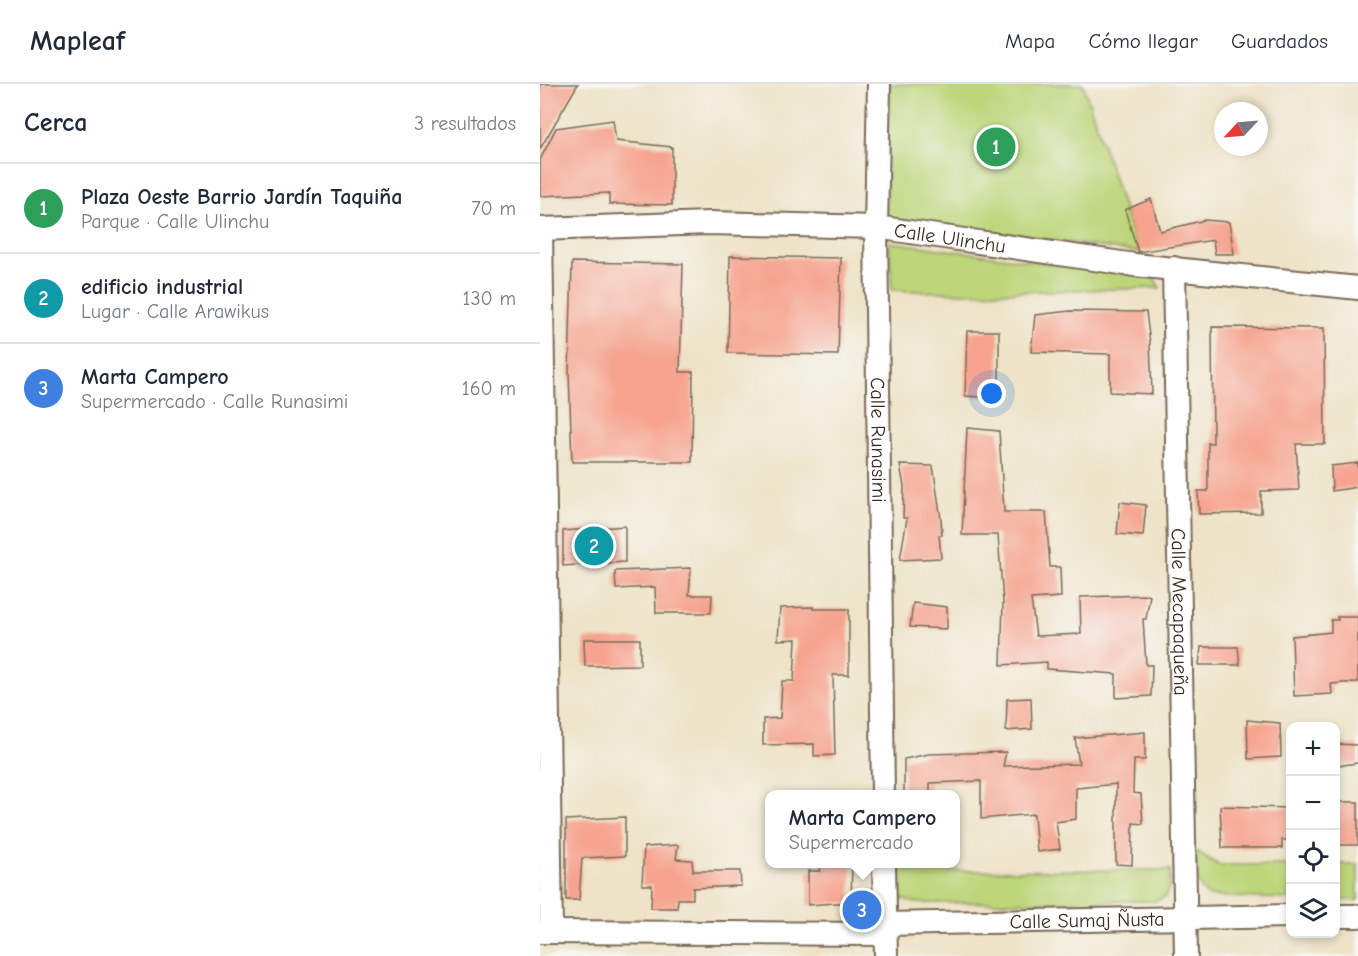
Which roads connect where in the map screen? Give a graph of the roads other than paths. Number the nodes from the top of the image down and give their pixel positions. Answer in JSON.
{"nodes":[{"id":1,"x":879,"y":84,"type":"edge"},
{"id":2,"x":876,"y":227,"type":"junction"},
{"id":3,"x":540,"y":229,"type":"edge"},
{"id":4,"x":1174,"y":268,"type":"junction"},
{"id":5,"x":1358,"y":288,"type":"edge"},
{"id":6,"x":884,"y":790,"type":"edge"},
{"id":7,"x":884,"y":868,"type":"edge"},
{"id":8,"x":1186,"y":916,"type":"junction"},
{"id":9,"x":1286,"y":916,"type":"edge"},
{"id":10,"x":1340,"y":916,"type":"edge"},
{"id":11,"x":1358,"y":916,"type":"edge"},
{"id":12,"x":546,"y":932,"type":"edge"},
{"id":13,"x":885,"y":938,"type":"edge"},
{"id":14,"x":1186,"y":956,"type":"edge"}],
"edges":[{"from":1,"to":2,"type":"street","name":"Calle Runasimi"},
{"from":2,"to":3,"type":"street","name":"Calle Ulinchu"},
{"from":2,"to":4,"type":"street","name":"Calle Ulinchu"},
{"from":2,"to":6,"type":"street","name":"Calle Runasimi"},
{"from":3,"to":12,"type":"street"},
{"from":4,"to":5,"type":"street","name":"Calle Ulinchu"},
{"from":4,"to":8,"type":"street","name":"Calle Mecapaqueña"},
{"from":7,"to":13,"type":"street"},
{"from":8,"to":9,"type":"street","name":"Calle Sumaj Ñusta"},
{"from":8,"to":13,"type":"street","name":"Calle Sumaj Ñusta"},
{"from":8,"to":14,"type":"street","name":"Calle Mecapaqueña"},
{"from":10,"to":11,"type":"street"},
{"from":12,"to":13,"type":"street","name":"Calle Sumaj Ñusta"}]}
